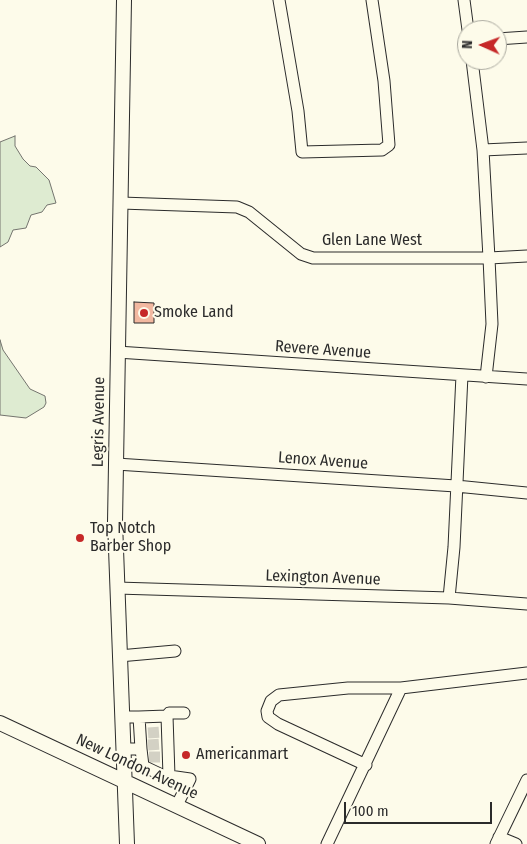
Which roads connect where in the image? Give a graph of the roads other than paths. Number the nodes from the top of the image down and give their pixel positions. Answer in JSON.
{"nodes":[{"id":1,"x":124,"y":0,"type":"edge"},
{"id":2,"x":131,"y":0,"type":"edge"},
{"id":3,"x":280,"y":0,"type":"edge"},
{"id":4,"x":372,"y":0,"type":"edge"},
{"id":5,"x":464,"y":0,"type":"edge"},
{"id":6,"x":467,"y":20,"type":"edge"},
{"id":7,"x":527,"y":37,"type":"edge"},
{"id":8,"x":507,"y":38,"type":"edge"},
{"id":9,"x":473,"y":70,"type":"edge"},
{"id":10,"x":527,"y":148,"type":"edge"},
{"id":11,"x":483,"y":150,"type":"junction"},
{"id":12,"x":121,"y":203,"type":"junction"},
{"id":13,"x":527,"y":256,"type":"edge"},
{"id":14,"x":490,"y":258,"type":"junction"},
{"id":15,"x":117,"y":352,"type":"junction"},
{"id":16,"x":462,"y":375,"type":"junction"},
{"id":17,"x":486,"y":377,"type":"junction"},
{"id":18,"x":527,"y":379,"type":"edge"},
{"id":19,"x":116,"y":464,"type":"junction"},
{"id":20,"x":456,"y":486,"type":"junction"},
{"id":21,"x":527,"y":493,"type":"edge"},
{"id":22,"x":117,"y":588,"type":"junction"},
{"id":23,"x":449,"y":598,"type":"junction"},
{"id":24,"x":527,"y":604,"type":"edge"},
{"id":25,"x":175,"y":651,"type":"dead end"},
{"id":26,"x":120,"y":656,"type":"junction"},
{"id":27,"x":527,"y":673,"type":"edge"},
{"id":28,"x":402,"y":688,"type":"junction"},
{"id":29,"x":184,"y":713,"type":"dead end"},
{"id":30,"x":166,"y":716,"type":"junction"},
{"id":31,"x":140,"y":717,"type":"junction"},
{"id":32,"x":122,"y":718,"type":"junction"},
{"id":33,"x":0,"y":723,"type":"edge"},
{"id":34,"x":123,"y":750,"type":"junction"},
{"id":35,"x":144,"y":751,"type":"junction"},
{"id":36,"x":366,"y":765,"type":"junction"},
{"id":37,"x":169,"y":776,"type":"junction"},
{"id":38,"x":527,"y":780,"type":"edge"},
{"id":39,"x":125,"y":782,"type":"junction"},
{"id":40,"x":177,"y":805,"type":"junction"},
{"id":41,"x":498,"y":840,"type":"edge"},
{"id":42,"x":127,"y":844,"type":"edge"},
{"id":43,"x":258,"y":844,"type":"edge"},
{"id":44,"x":327,"y":844,"type":"edge"},
{"id":45,"x":516,"y":844,"type":"edge"}],
"edges":[{"from":1,"to":2,"type":"street"},
{"from":1,"to":12,"type":"main road","name":"Legris Avenue"},
{"from":3,"to":4,"type":"street"},
{"from":5,"to":6,"type":"street"},
{"from":7,"to":8,"type":"street"},
{"from":9,"to":11,"type":"street"},
{"from":10,"to":11,"type":"street"},
{"from":11,"to":14,"type":"street"},
{"from":12,"to":14,"type":"street","name":"Glen Lane West"},
{"from":12,"to":15,"type":"main road","name":"Legris Avenue"},
{"from":13,"to":14,"type":"street","name":"Glen Lane West"},
{"from":14,"to":17,"type":"street"},
{"from":15,"to":16,"type":"street","name":"Revere Avenue"},
{"from":15,"to":19,"type":"main road","name":"Legris Avenue"},
{"from":16,"to":17,"type":"street","name":"Revere Avenue"},
{"from":16,"to":20,"type":"street"},
{"from":17,"to":18,"type":"street","name":"Revere Avenue"},
{"from":19,"to":20,"type":"street","name":"Lenox Avenue"},
{"from":19,"to":22,"type":"main road","name":"Legris Avenue"},
{"from":20,"to":21,"type":"street","name":"Lenox Avenue"},
{"from":20,"to":23,"type":"street"},
{"from":22,"to":23,"type":"street","name":"Lexington Avenue"},
{"from":22,"to":26,"type":"main road","name":"Legris Avenue"},
{"from":23,"to":24,"type":"street","name":"Lexington Avenue"},
{"from":25,"to":26,"type":"street"},
{"from":26,"to":32,"type":"main road","name":"Legris Avenue"},
{"from":27,"to":28,"type":"street"},
{"from":28,"to":36,"type":"street"},
{"from":28,"to":36,"type":"street"},
{"from":29,"to":30,"type":"street"},
{"from":30,"to":31,"type":"street"},
{"from":30,"to":37,"type":"street"},
{"from":31,"to":32,"type":"street"},
{"from":31,"to":35,"type":"street"},
{"from":32,"to":34,"type":"main road","name":"Legris Avenue"},
{"from":33,"to":39,"type":"main road","name":"New London Avenue"},
{"from":34,"to":35,"type":"street"},
{"from":34,"to":39,"type":"main road","name":"Legris Avenue"},
{"from":35,"to":37,"type":"street"},
{"from":36,"to":44,"type":"street"},
{"from":37,"to":40,"type":"street"},
{"from":38,"to":41,"type":"street"},
{"from":39,"to":40,"type":"main road","name":"New London Avenue"},
{"from":39,"to":42,"type":"main road","name":"Legris Avenue"},
{"from":40,"to":43,"type":"main road","name":"New London Avenue"},
{"from":41,"to":45,"type":"street"}]}
